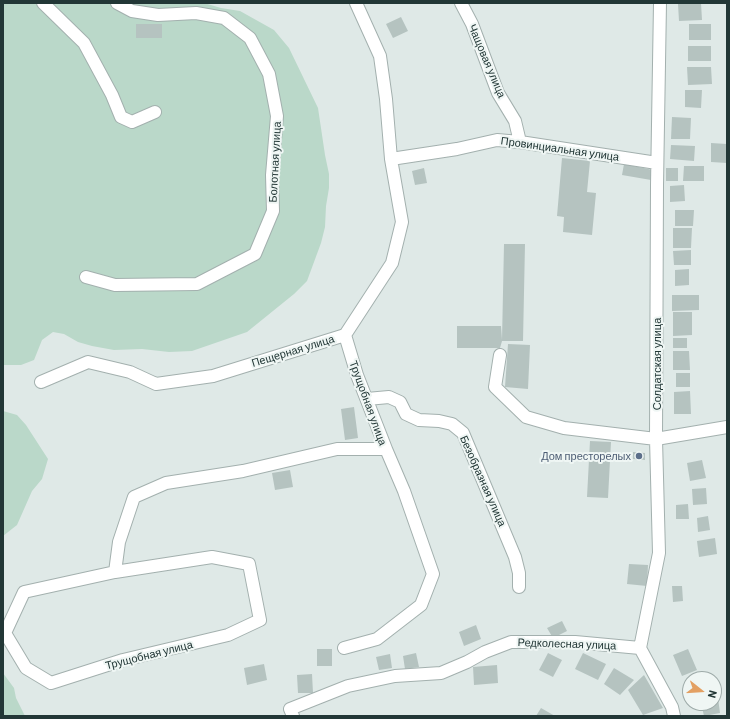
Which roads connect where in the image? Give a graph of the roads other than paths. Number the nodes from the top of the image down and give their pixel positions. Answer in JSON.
{"nodes":[{"id":1,"x":43,"y":3,"type":"edge"},
{"id":2,"x":117,"y":3,"type":"edge"},
{"id":3,"x":356,"y":3,"type":"edge"},
{"id":4,"x":461,"y":3,"type":"edge"},
{"id":5,"x":660,"y":3,"type":"edge"},
{"id":6,"x":155,"y":112,"type":"dead end"},
{"id":7,"x":520,"y":142,"type":"junction"},
{"id":8,"x":391,"y":159,"type":"junction"},
{"id":9,"x":658,"y":163,"type":"junction"},
{"id":10,"x":86,"y":277,"type":"dead end"},
{"id":11,"x":345,"y":335,"type":"junction"},
{"id":12,"x":500,"y":355,"type":"dead end"},
{"id":13,"x":41,"y":382,"type":"dead end"},
{"id":14,"x":367,"y":399,"type":"junction"},
{"id":15,"x":727,"y":427,"type":"edge"},
{"id":16,"x":656,"y":440,"type":"junction"},
{"id":17,"x":386,"y":450,"type":"junction"},
{"id":18,"x":115,"y":572,"type":"junction"},
{"id":19,"x":519,"y":587,"type":"dead end"},
{"id":20,"x":344,"y":648,"type":"dead end"},
{"id":21,"x":640,"y":648,"type":"junction"},
{"id":22,"x":291,"y":713,"type":"edge"},
{"id":23,"x":674,"y":716,"type":"edge"}],
"edges":[{"from":1,"to":6,"type":"street"},
{"from":2,"to":10,"type":"street","name":"Болотная улица"},
{"from":3,"to":8,"type":"street","name":"Пещерная улица"},
{"from":4,"to":7,"type":"street","name":"Чащовая улица"},
{"from":5,"to":9,"type":"street","name":"Солдатская улица"},
{"from":7,"to":8,"type":"street","name":"Провинциальная улица"},
{"from":7,"to":9,"type":"street","name":"Провинциальная улица"},
{"from":8,"to":11,"type":"street","name":"Пещерная улица"},
{"from":9,"to":16,"type":"street","name":"Солдатская улица"},
{"from":11,"to":13,"type":"street","name":"Пещерная улица"},
{"from":11,"to":14,"type":"street","name":"Трущобная улица"},
{"from":12,"to":16,"type":"street"},
{"from":14,"to":17,"type":"street","name":"Трущобная улица"},
{"from":14,"to":19,"type":"street","name":"Безобразная улица"},
{"from":15,"to":16,"type":"street"},
{"from":16,"to":21,"type":"street","name":"Солдатская улица"},
{"from":17,"to":18,"type":"street","name":"Трущобная улица"},
{"from":17,"to":20,"type":"street"},
{"from":18,"to":18,"type":"street","name":"Трущобная улица"},
{"from":21,"to":22,"type":"street","name":"Редколесная улица"},
{"from":21,"to":23,"type":"street"}]}
